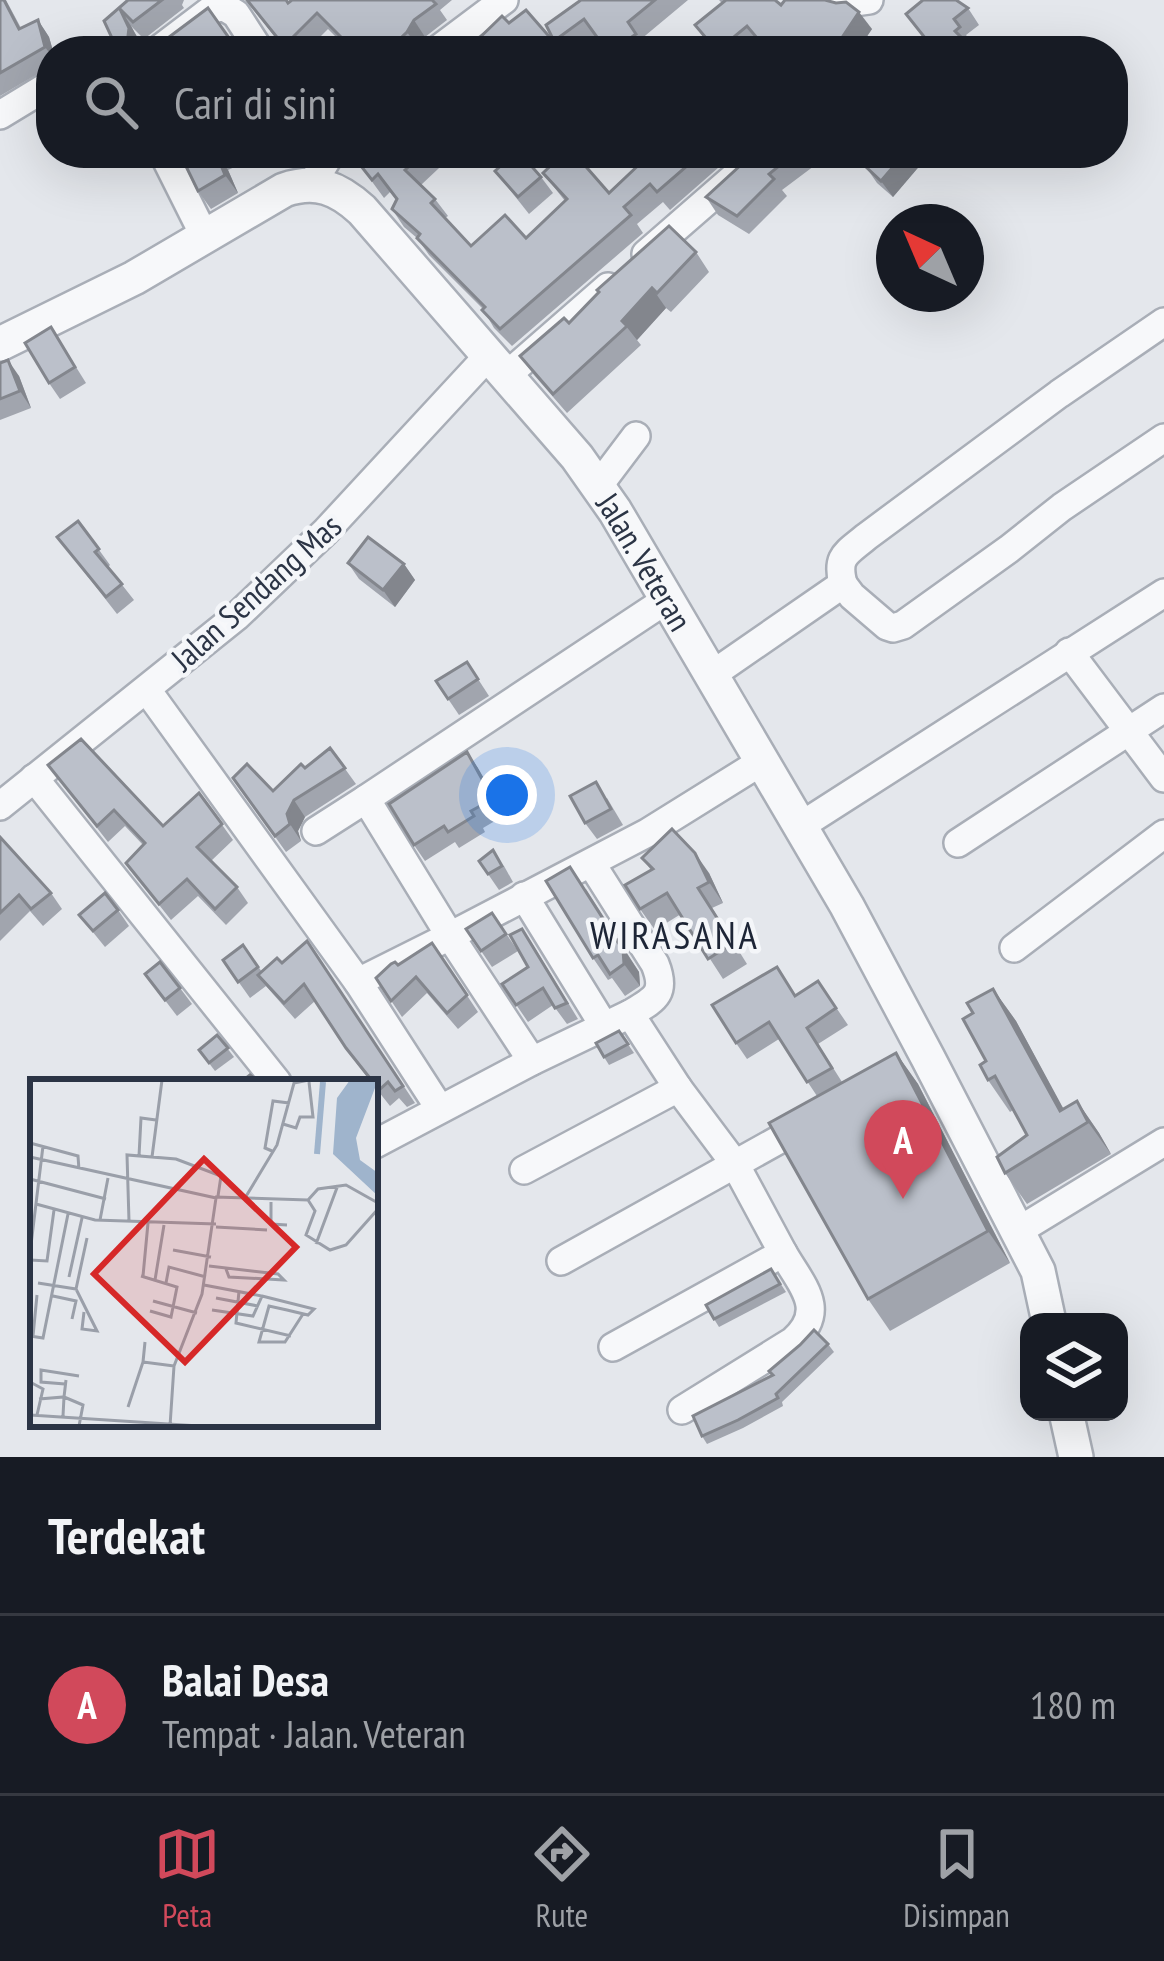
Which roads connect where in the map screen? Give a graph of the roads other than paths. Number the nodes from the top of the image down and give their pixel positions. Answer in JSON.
{"nodes":[{"id":1,"x":504,"y":0,"type":"edge"},
{"id":2,"x":840,"y":0,"type":"edge"},
{"id":3,"x":868,"y":0,"type":"edge"},
{"id":4,"x":177,"y":36,"type":"edge"},
{"id":5,"x":250,"y":36,"type":"edge"},
{"id":6,"x":456,"y":36,"type":"edge"},
{"id":7,"x":36,"y":93,"type":"edge"},
{"id":8,"x":0,"y":115,"type":"edge"},
{"id":9,"x":170,"y":168,"type":"edge"},
{"id":10,"x":317,"y":168,"type":"edge"},
{"id":11,"x":324,"y":168,"type":"edge"},
{"id":12,"x":743,"y":168,"type":"edge"},
{"id":13,"x":205,"y":238,"type":"junction"},
{"id":14,"x":1164,"y":322,"type":"edge"},
{"id":15,"x":0,"y":344,"type":"edge"},
{"id":16,"x":498,"y":365,"type":"junction"},
{"id":17,"x":635,"y":436,"type":"dead end"},
{"id":18,"x":1164,"y":438,"type":"edge"},
{"id":19,"x":599,"y":485,"type":"junction"},
{"id":20,"x":843,"y":584,"type":"junction"},
{"id":21,"x":1164,"y":593,"type":"edge"},
{"id":22,"x":666,"y":599,"type":"junction"},
{"id":23,"x":1069,"y":652,"type":"junction"},
{"id":24,"x":710,"y":676,"type":"junction"},
{"id":25,"x":147,"y":690,"type":"junction"},
{"id":26,"x":1164,"y":708,"type":"edge"},
{"id":27,"x":1127,"y":730,"type":"junction"},
{"id":28,"x":760,"y":762,"type":"junction"},
{"id":29,"x":34,"y":778,"type":"junction"},
{"id":30,"x":1164,"y":778,"type":"edge"},
{"id":31,"x":365,"y":799,"type":"junction"},
{"id":32,"x":0,"y":806,"type":"edge"},
{"id":33,"x":800,"y":827,"type":"junction"},
{"id":34,"x":316,"y":831,"type":"dead end"},
{"id":35,"x":1164,"y":834,"type":"edge"},
{"id":36,"x":958,"y":843,"type":"dead end"},
{"id":37,"x":591,"y":863,"type":"junction"},
{"id":38,"x":524,"y":896,"type":"junction"},
{"id":39,"x":450,"y":936,"type":"junction"},
{"id":40,"x":1014,"y":947,"type":"dead end"},
{"id":41,"x":358,"y":982,"type":"junction"},
{"id":42,"x":617,"y":1020,"type":"junction"},
{"id":43,"x":532,"y":1061,"type":"junction"},
{"id":44,"x":276,"y":1079,"type":"edge"},
{"id":45,"x":678,"y":1088,"type":"junction"},
{"id":46,"x":440,"y":1109,"type":"junction"},
{"id":47,"x":832,"y":1111,"type":"edge"},
{"id":48,"x":378,"y":1142,"type":"edge"},
{"id":49,"x":1164,"y":1142,"type":"edge"},
{"id":50,"x":735,"y":1164,"type":"junction"},
{"id":51,"x":524,"y":1170,"type":"dead end"},
{"id":52,"x":1018,"y":1231,"type":"junction"},
{"id":53,"x":783,"y":1253,"type":"junction"},
{"id":54,"x":561,"y":1262,"type":"dead end"},
{"id":55,"x":1047,"y":1313,"type":"edge"},
{"id":56,"x":613,"y":1347,"type":"dead end"},
{"id":57,"x":682,"y":1409,"type":"dead end"},
{"id":58,"x":1068,"y":1421,"type":"edge"},
{"id":59,"x":1076,"y":1457,"type":"edge"}],
"edges":[{"from":1,"to":6,"type":"street"},
{"from":2,"to":3,"type":"street"},
{"from":4,"to":5,"type":"street"},
{"from":7,"to":8,"type":"street"},
{"from":9,"to":13,"type":"street"},
{"from":10,"to":13,"type":"street","name":"Jalan. Veteran"},
{"from":11,"to":16,"type":"street","name":"Jalan. Veteran"},
{"from":12,"to":16,"type":"street","name":"Jalan Sendang Mas"},
{"from":13,"to":15,"type":"street","name":"Jalan. Veteran"},
{"from":14,"to":20,"type":"street"},
{"from":16,"to":19,"type":"street","name":"Jalan. Veteran"},
{"from":16,"to":25,"type":"street","name":"Jalan Sendang Mas"},
{"from":17,"to":19,"type":"street"},
{"from":18,"to":20,"type":"street"},
{"from":19,"to":22,"type":"street","name":"Jalan. Veteran"},
{"from":20,"to":24,"type":"street"},
{"from":21,"to":23,"type":"street"},
{"from":22,"to":24,"type":"street","name":"Jalan. Veteran"},
{"from":22,"to":31,"type":"street"},
{"from":23,"to":27,"type":"street"},
{"from":23,"to":33,"type":"street"},
{"from":24,"to":28,"type":"street","name":"Jalan. Veteran"},
{"from":25,"to":29,"type":"street","name":"Jalan Sendang Mas"},
{"from":25,"to":41,"type":"street"},
{"from":26,"to":27,"type":"street"},
{"from":27,"to":30,"type":"street"},
{"from":27,"to":36,"type":"street"},
{"from":28,"to":33,"type":"street","name":"Jalan. Veteran"},
{"from":28,"to":37,"type":"street"},
{"from":29,"to":32,"type":"street","name":"Jalan Sendang Mas"},
{"from":29,"to":44,"type":"street"},
{"from":31,"to":34,"type":"street"},
{"from":31,"to":39,"type":"street"},
{"from":33,"to":52,"type":"street","name":"Jalan. Veteran"},
{"from":35,"to":40,"type":"street"},
{"from":37,"to":38,"type":"street"},
{"from":37,"to":42,"type":"street"},
{"from":38,"to":39,"type":"street"},
{"from":38,"to":42,"type":"street"},
{"from":39,"to":41,"type":"street"},
{"from":39,"to":43,"type":"street"},
{"from":41,"to":46,"type":"street"},
{"from":42,"to":43,"type":"street"},
{"from":42,"to":45,"type":"street"},
{"from":43,"to":46,"type":"street"},
{"from":45,"to":50,"type":"street"},
{"from":45,"to":51,"type":"street"},
{"from":46,"to":48,"type":"street"},
{"from":47,"to":50,"type":"street"},
{"from":49,"to":52,"type":"street"},
{"from":50,"to":53,"type":"street"},
{"from":50,"to":54,"type":"street"},
{"from":52,"to":55,"type":"street","name":"Jalan. Veteran"},
{"from":53,"to":56,"type":"street"},
{"from":53,"to":57,"type":"street"},
{"from":58,"to":59,"type":"street"}]}
